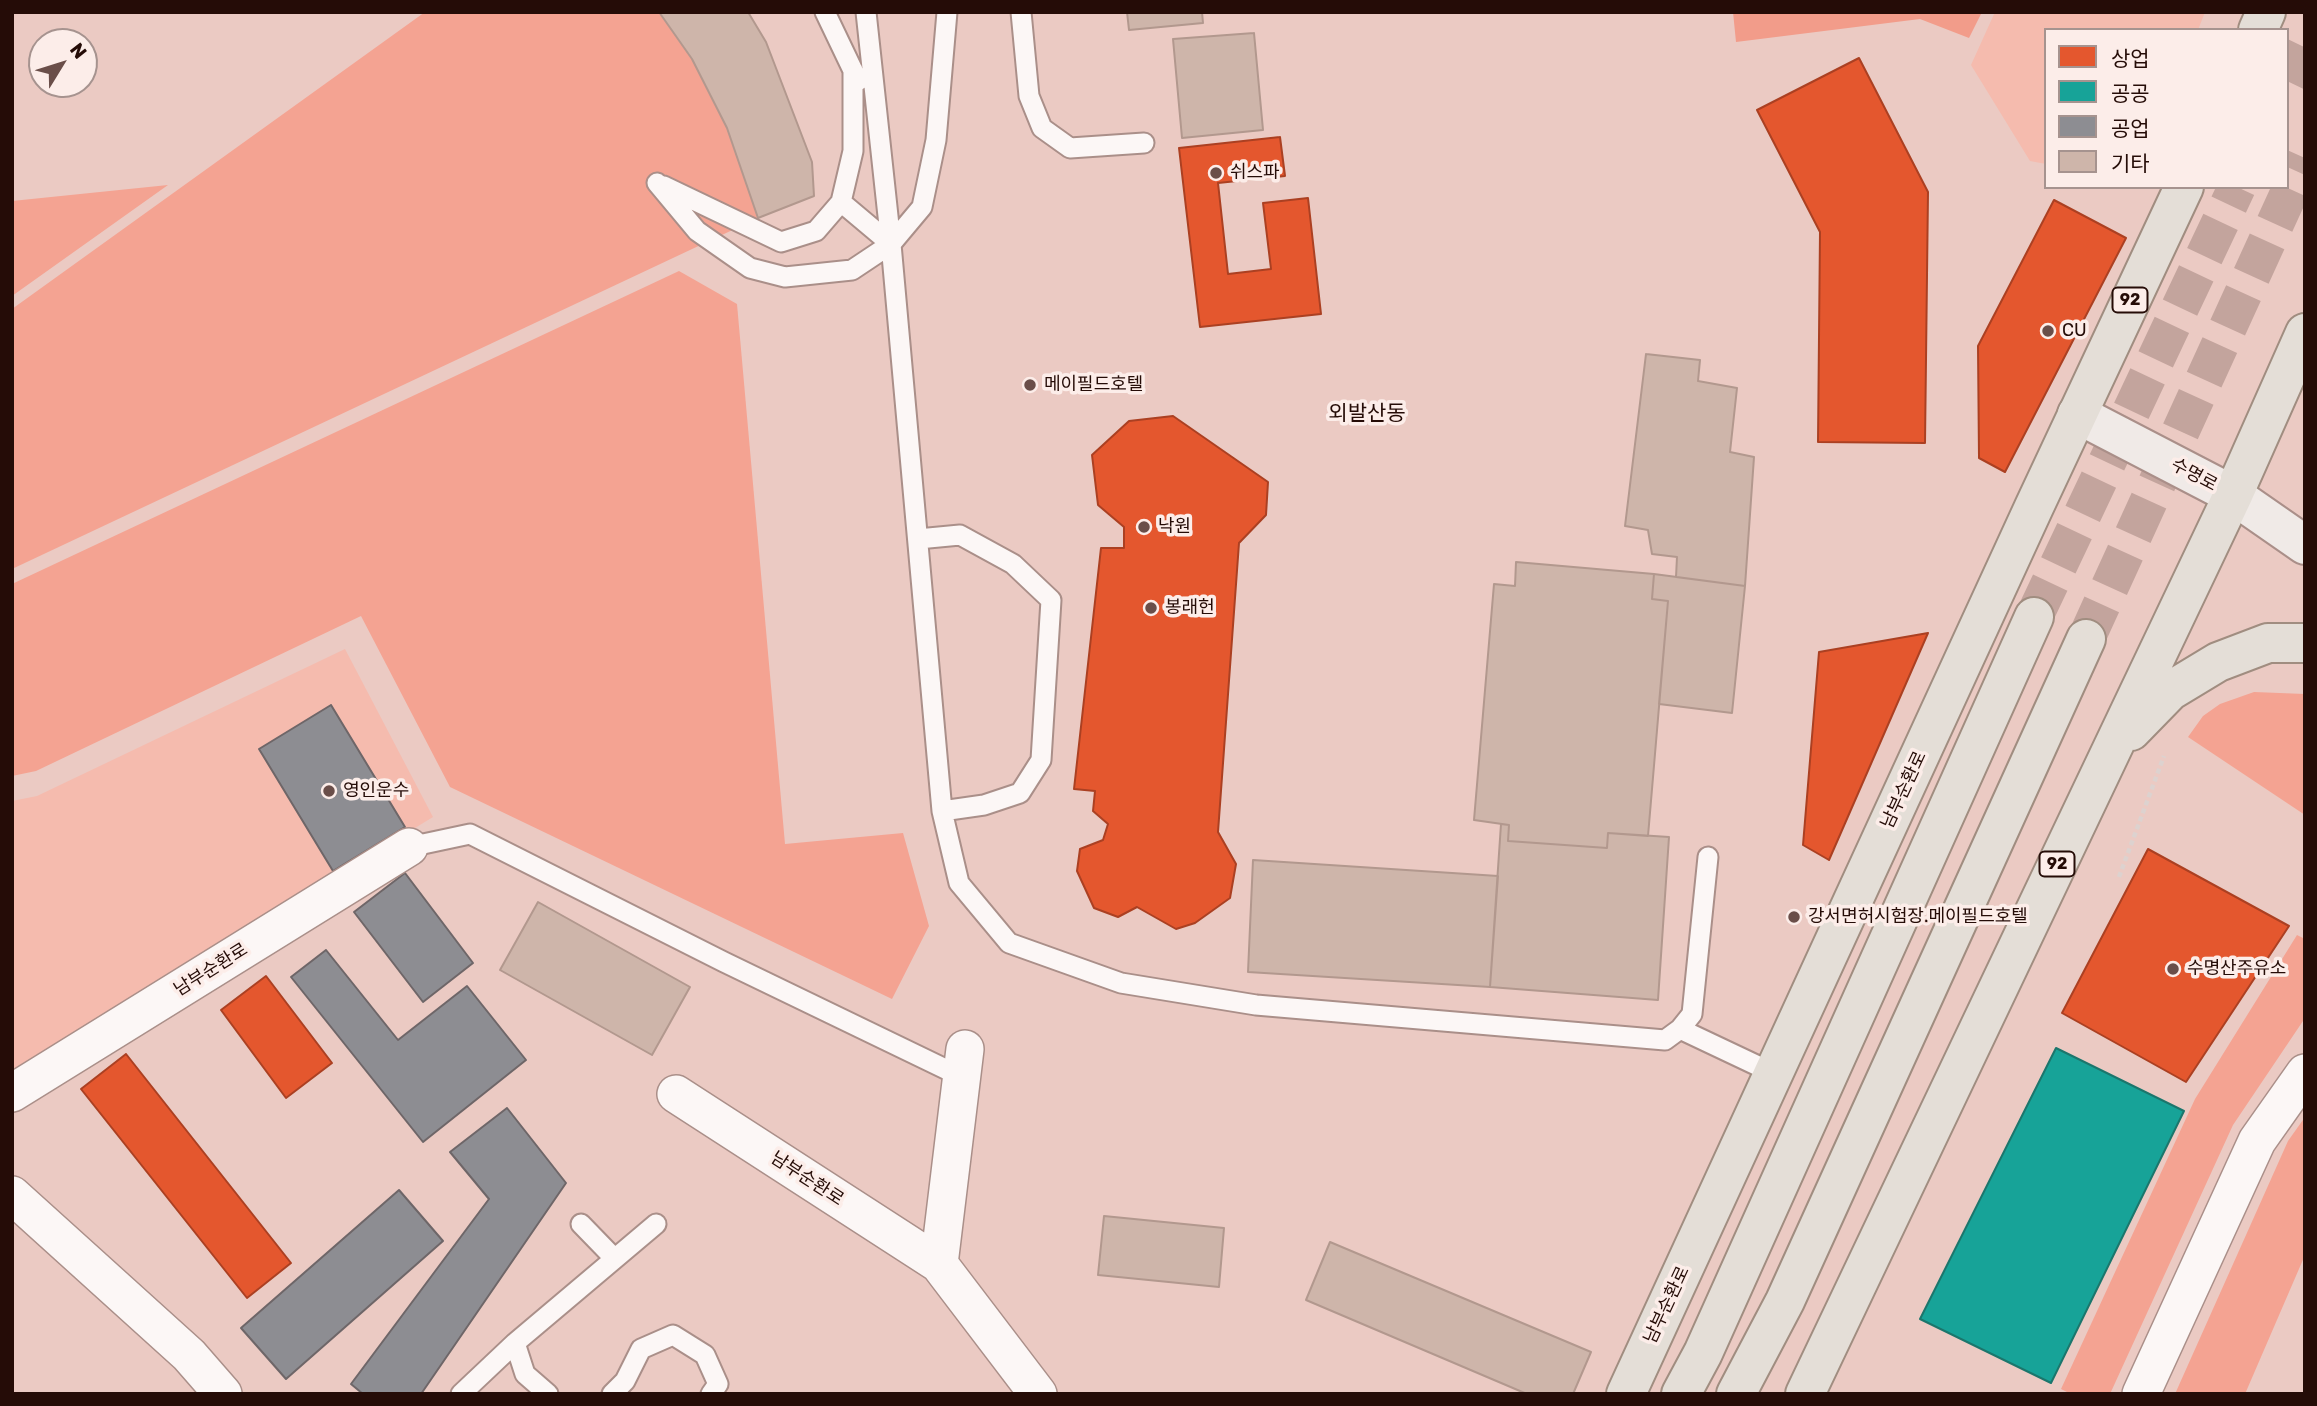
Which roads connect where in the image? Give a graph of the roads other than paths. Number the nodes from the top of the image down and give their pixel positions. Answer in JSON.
{"nodes":[{"id":1,"x":825,"y":12,"type":"edge"},
{"id":2,"x":866,"y":12,"type":"edge"},
{"id":3,"x":947,"y":12,"type":"edge"},
{"id":4,"x":1021,"y":12,"type":"edge"},
{"id":5,"x":2266,"y":12,"type":"edge"},
{"id":6,"x":2259,"y":28,"type":"edge"},
{"id":7,"x":853,"y":70,"type":"junction"},
{"id":8,"x":879,"y":124,"type":"junction"},
{"id":9,"x":1144,"y":143,"type":"dead end"},
{"id":10,"x":2183,"y":189,"type":"edge"},
{"id":11,"x":841,"y":202,"type":"junction"},
{"id":12,"x":891,"y":244,"type":"junction"},
{"id":13,"x":2305,"y":332,"type":"edge"},
{"id":14,"x":2077,"y":414,"type":"junction"},
{"id":15,"x":2233,"y":495,"type":"junction"},
{"id":16,"x":918,"y":538,"type":"junction"},
{"id":17,"x":2305,"y":545,"type":"edge"},
{"id":18,"x":2034,"y":617,"type":"tunnel mouth"},
{"id":19,"x":2086,"y":639,"type":"tunnel mouth"},
{"id":20,"x":2305,"y":643,"type":"edge"},
{"id":21,"x":2110,"y":753,"type":"junction"},
{"id":22,"x":942,"y":811,"type":"junction"},
{"id":23,"x":409,"y":847,"type":"joint"},
{"id":24,"x":1708,"y":857,"type":"dead end"},
{"id":25,"x":1680,"y":1029,"type":"junction"},
{"id":26,"x":963,"y":1063,"type":"joint"},
{"id":27,"x":1773,"y":1073,"type":"junction"},
{"id":28,"x":2305,"y":1073,"type":"edge"},
{"id":29,"x":12,"y":1093,"type":"edge"},
{"id":30,"x":676,"y":1094,"type":"dead end"},
{"id":31,"x":12,"y":1195,"type":"edge"},
{"id":32,"x":581,"y":1224,"type":"dead end"},
{"id":33,"x":656,"y":1224,"type":"dead end"},
{"id":34,"x":614,"y":1258,"type":"junction"},
{"id":35,"x":939,"y":1264,"type":"junction"},
{"id":36,"x":515,"y":1343,"type":"junction"},
{"id":37,"x":717,"y":1390,"type":"edge"},
{"id":38,"x":223,"y":1394,"type":"edge"},
{"id":39,"x":461,"y":1394,"type":"edge"},
{"id":40,"x":548,"y":1394,"type":"edge"},
{"id":41,"x":612,"y":1394,"type":"edge"},
{"id":42,"x":1038,"y":1394,"type":"edge"},
{"id":43,"x":1626,"y":1394,"type":"edge"},
{"id":44,"x":1681,"y":1394,"type":"edge"},
{"id":45,"x":1736,"y":1394,"type":"edge"},
{"id":46,"x":1805,"y":1394,"type":"edge"},
{"id":47,"x":2141,"y":1394,"type":"edge"}],
"edges":[{"from":1,"to":7,"type":"lane"},
{"from":2,"to":8,"type":"lane"},
{"from":3,"to":12,"type":"lane"},
{"from":4,"to":9,"type":"lane"},
{"from":5,"to":6,"type":"main road"},
{"from":7,"to":8,"type":"lane"},
{"from":7,"to":11,"type":"lane"},
{"from":8,"to":12,"type":"lane"},
{"from":10,"to":14,"type":"main road","name":"남부순환로","number":"92"},
{"from":11,"to":12,"type":"lane"},
{"from":11,"to":12,"type":"lane"},
{"from":12,"to":16,"type":"lane"},
{"from":13,"to":15,"type":"main road","number":"92"},
{"from":14,"to":15,"type":"main road","name":"수명로"},
{"from":14,"to":27,"type":"main road","name":"남부순환로","number":"92"},
{"from":15,"to":17,"type":"main road","name":"수명로"},
{"from":15,"to":21,"type":"main road","number":"92"},
{"from":16,"to":22,"type":"lane"},
{"from":16,"to":22,"type":"lane"},
{"from":18,"to":44,"type":"main road"},
{"from":19,"to":45,"type":"main road"},
{"from":20,"to":21,"type":"main road"},
{"from":21,"to":46,"type":"main road","number":"92"},
{"from":22,"to":25,"type":"lane"},
{"from":23,"to":26,"type":"lane"},
{"from":23,"to":29,"type":"street","name":"남부순환로"},
{"from":24,"to":25,"type":"lane"},
{"from":25,"to":27,"type":"lane"},
{"from":26,"to":35,"type":"street"},
{"from":27,"to":43,"type":"main road","name":"남부순환로","number":"92"},
{"from":28,"to":47,"type":"street"},
{"from":30,"to":35,"type":"street","name":"남부순환로"},
{"from":31,"to":38,"type":"street"},
{"from":32,"to":34,"type":"lane"},
{"from":33,"to":34,"type":"lane"},
{"from":34,"to":36,"type":"lane"},
{"from":35,"to":42,"type":"street","name":"남부순환로"},
{"from":36,"to":39,"type":"lane"},
{"from":36,"to":40,"type":"lane"},
{"from":37,"to":41,"type":"lane"}]}
